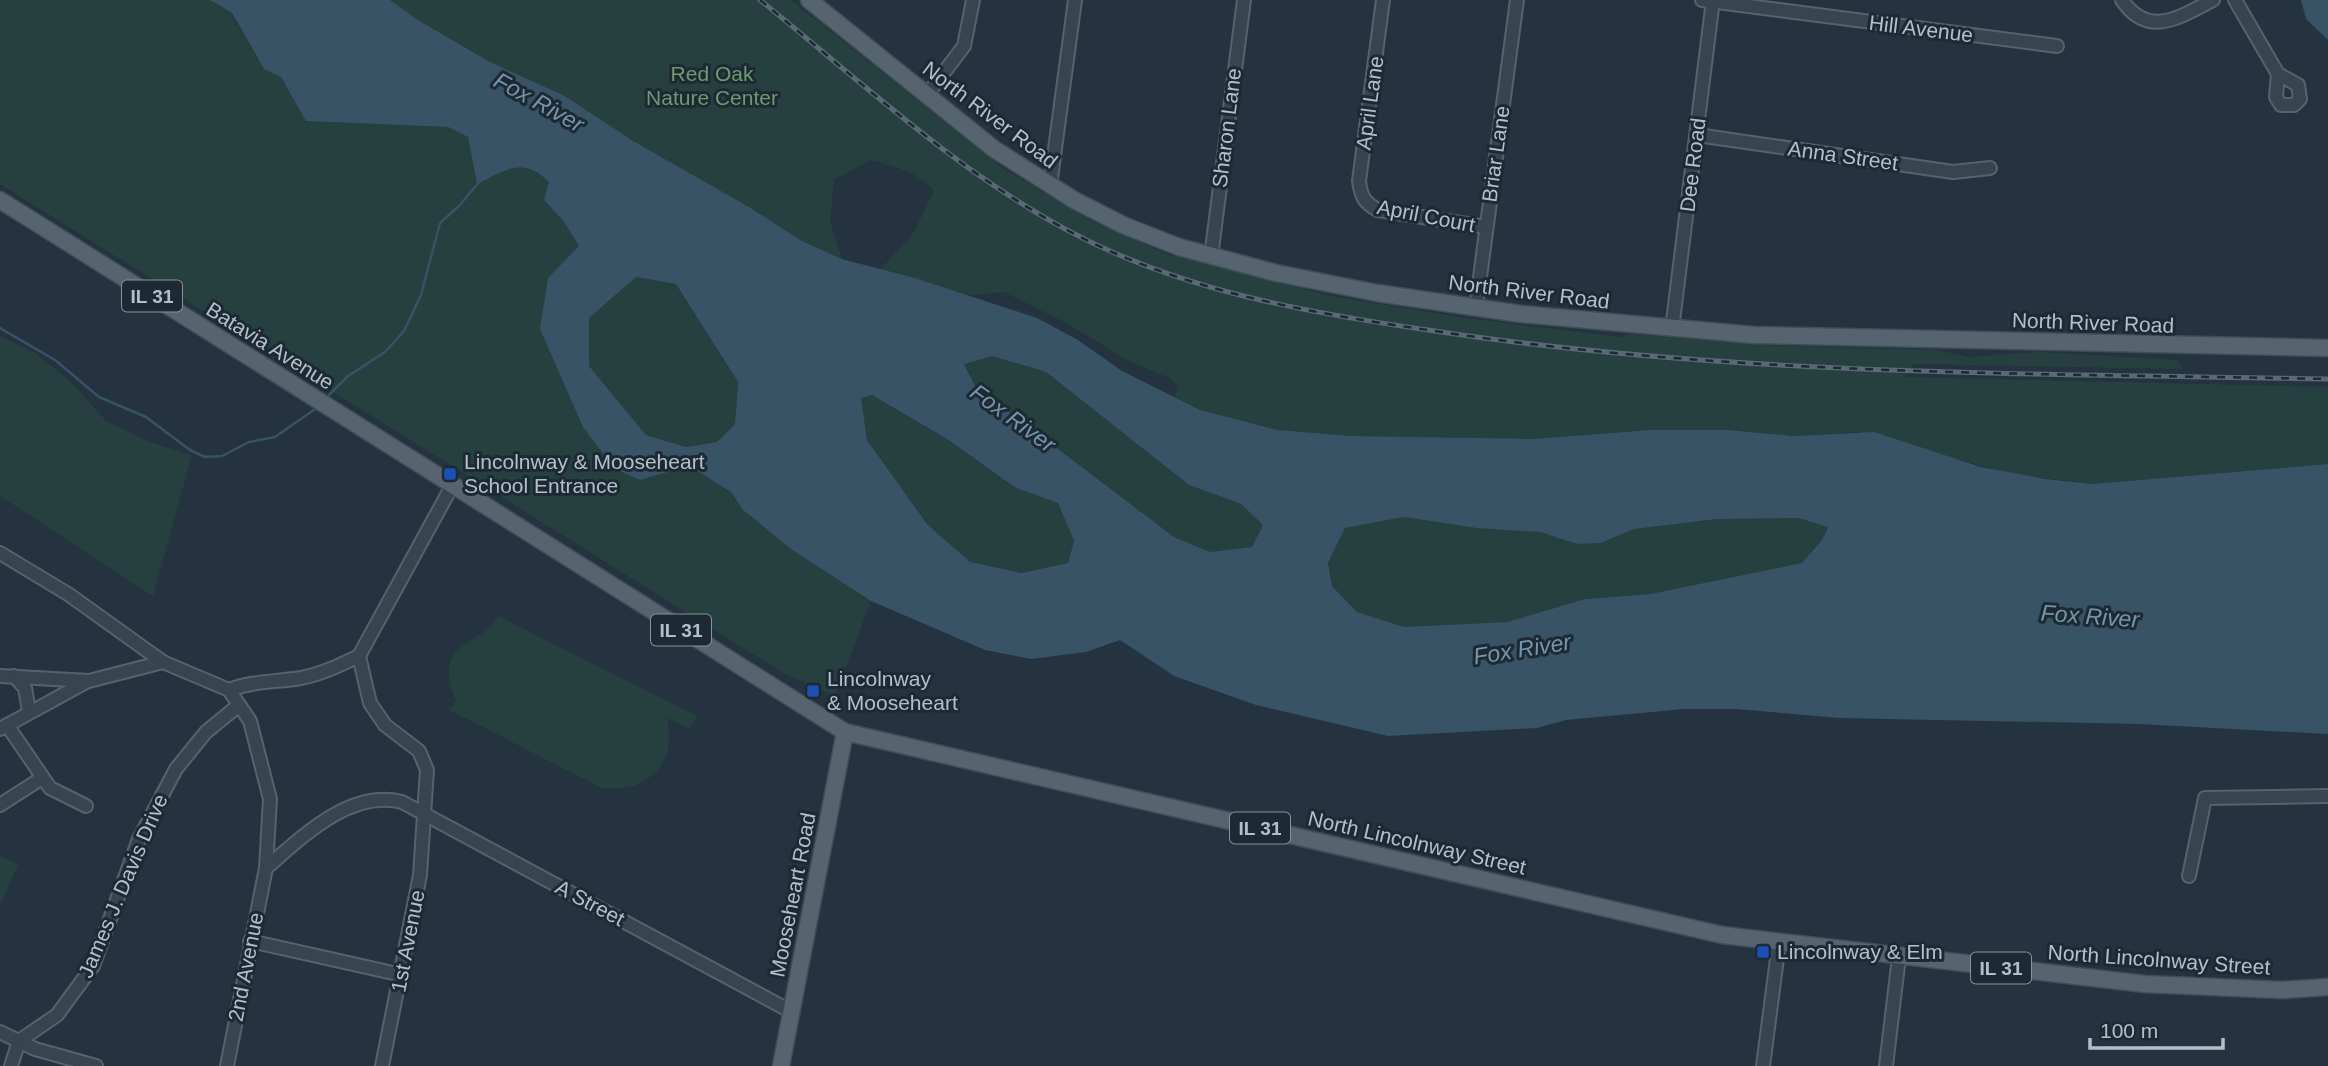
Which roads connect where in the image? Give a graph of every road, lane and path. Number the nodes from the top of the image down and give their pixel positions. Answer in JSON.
{"nodes":[{"id":1,"x":809,"y":0,"type":"edge"},
{"id":2,"x":973,"y":0,"type":"edge"},
{"id":3,"x":1075,"y":0,"type":"edge"},
{"id":4,"x":1244,"y":0,"type":"edge"},
{"id":5,"x":1383,"y":0,"type":"edge"},
{"id":6,"x":1517,"y":0,"type":"edge"},
{"id":7,"x":2122,"y":0,"type":"edge"},
{"id":8,"x":2213,"y":0,"type":"edge"},
{"id":9,"x":2235,"y":0,"type":"edge"},
{"id":10,"x":1709,"y":1,"type":"edge"},
{"id":11,"x":2057,"y":46,"type":"dead end"},
{"id":12,"x":2278,"y":74,"type":"dead end"},
{"id":13,"x":926,"y":96,"type":"junction"},
{"id":14,"x":1697,"y":135,"type":"junction"},
{"id":15,"x":1990,"y":168,"type":"dead end"},
{"id":16,"x":1050,"y":186,"type":"junction"},
{"id":17,"x":0,"y":200,"type":"edge"},
{"id":18,"x":1367,"y":204,"type":"joint"},
{"id":19,"x":1486,"y":227,"type":"junction"},
{"id":20,"x":1211,"y":257,"type":"junction"},
{"id":21,"x":1476,"y":307,"type":"junction"},
{"id":22,"x":1671,"y":329,"type":"junction"},
{"id":23,"x":2328,"y":348,"type":"edge"},
{"id":24,"x":340,"y":415,"type":"joint"},
{"id":25,"x":452,"y":486,"type":"junction"},
{"id":26,"x":0,"y":553,"type":"edge"},
{"id":27,"x":359,"y":656,"type":"junction"},
{"id":28,"x":163,"y":662,"type":"junction"},
{"id":29,"x":0,"y":676,"type":"edge"},
{"id":30,"x":14,"y":676,"type":"junction"},
{"id":31,"x":89,"y":681,"type":"junction"},
{"id":32,"x":229,"y":690,"type":"junction"},
{"id":33,"x":239,"y":705,"type":"junction"},
{"id":34,"x":29,"y":711,"type":"junction"},
{"id":35,"x":4,"y":727,"type":"edge"},
{"id":36,"x":845,"y":732,"type":"junction"},
{"id":37,"x":42,"y":778,"type":"junction"},
{"id":38,"x":2328,"y":796,"type":"edge"},
{"id":39,"x":0,"y":805,"type":"edge"},
{"id":40,"x":86,"y":806,"type":"dead end"},
{"id":41,"x":424,"y":816,"type":"junction"},
{"id":42,"x":266,"y":868,"type":"junction"},
{"id":43,"x":2189,"y":876,"type":"dead end"},
{"id":44,"x":250,"y":941,"type":"junction"},
{"id":45,"x":1779,"y":943,"type":"junction"},
{"id":46,"x":1899,"y":957,"type":"junction"},
{"id":47,"x":402,"y":975,"type":"junction"},
{"id":48,"x":2328,"y":987,"type":"edge"},
{"id":49,"x":792,"y":1012,"type":"junction"},
{"id":50,"x":0,"y":1032,"type":"edge"},
{"id":51,"x":19,"y":1041,"type":"junction"},
{"id":52,"x":11,"y":1066,"type":"edge"},
{"id":53,"x":96,"y":1066,"type":"edge"},
{"id":54,"x":227,"y":1066,"type":"edge"},
{"id":55,"x":382,"y":1066,"type":"edge"},
{"id":56,"x":781,"y":1066,"type":"edge"},
{"id":57,"x":1763,"y":1066,"type":"edge"},
{"id":58,"x":1886,"y":1066,"type":"edge"}],
"edges":[{"from":1,"to":13,"type":"main road","name":"North River Road"},
{"from":2,"to":13,"type":"street"},
{"from":3,"to":16,"type":"street"},
{"from":4,"to":20,"type":"street","name":"Sharon Lane"},
{"from":5,"to":18,"type":"street","name":"April Lane"},
{"from":6,"to":19,"type":"street","name":"Briar Lane"},
{"from":7,"to":8,"type":"street"},
{"from":9,"to":12,"type":"street"},
{"from":10,"to":11,"type":"street","name":"Hill Avenue"},
{"from":10,"to":14,"type":"street","name":"Dee Road"},
{"from":13,"to":16,"type":"main road","name":"North River Road"},
{"from":14,"to":15,"type":"street","name":"Anna Street"},
{"from":14,"to":22,"type":"street","name":"Dee Road"},
{"from":16,"to":20,"type":"main road","name":"North River Road"},
{"from":17,"to":24,"type":"main road","name":"Batavia Avenue","number":"IL 31"},
{"from":18,"to":19,"type":"street","name":"April Court"},
{"from":19,"to":21,"type":"street","name":"Briar Lane"},
{"from":20,"to":21,"type":"main road","name":"North River Road"},
{"from":21,"to":22,"type":"main road","name":"North River Road"},
{"from":22,"to":23,"type":"main road","name":"North River Road"},
{"from":24,"to":25,"type":"main road","name":"North Lincolnway Street","number":"IL 31"},
{"from":25,"to":27,"type":"street"},
{"from":25,"to":36,"type":"main road","name":"North Lincolnway Street","number":"IL 31"},
{"from":26,"to":28,"type":"street"},
{"from":27,"to":32,"type":"street"},
{"from":27,"to":41,"type":"street","name":"1st Avenue"},
{"from":28,"to":31,"type":"street"},
{"from":28,"to":32,"type":"street"},
{"from":29,"to":30,"type":"street"},
{"from":30,"to":31,"type":"street"},
{"from":30,"to":34,"type":"street"},
{"from":31,"to":34,"type":"street"},
{"from":32,"to":33,"type":"street"},
{"from":33,"to":42,"type":"street","name":"2nd Avenue"},
{"from":33,"to":51,"type":"street","name":"James J. Davis Drive"},
{"from":34,"to":35,"type":"street"},
{"from":35,"to":37,"type":"street"},
{"from":36,"to":45,"type":"main road","name":"North Lincolnway Street","number":"IL 31"},
{"from":36,"to":49,"type":"main road","name":"Mooseheart Road"},
{"from":37,"to":39,"type":"street"},
{"from":37,"to":40,"type":"street"},
{"from":38,"to":43,"type":"street"},
{"from":41,"to":42,"type":"street","name":"A Street"},
{"from":41,"to":47,"type":"street","name":"1st Avenue"},
{"from":41,"to":49,"type":"street","name":"A Street"},
{"from":42,"to":44,"type":"street","name":"2nd Avenue"},
{"from":44,"to":47,"type":"street"},
{"from":44,"to":54,"type":"street","name":"2nd Avenue"},
{"from":45,"to":46,"type":"main road","name":"North Lincolnway Street","number":"IL 31"},
{"from":45,"to":57,"type":"street"},
{"from":46,"to":48,"type":"main road","name":"North Lincolnway Street","number":"IL 31"},
{"from":46,"to":58,"type":"street"},
{"from":47,"to":55,"type":"street","name":"1st Avenue"},
{"from":49,"to":56,"type":"main road","name":"Mooseheart Road"},
{"from":50,"to":51,"type":"street"},
{"from":51,"to":52,"type":"street"},
{"from":51,"to":53,"type":"street"}]}
